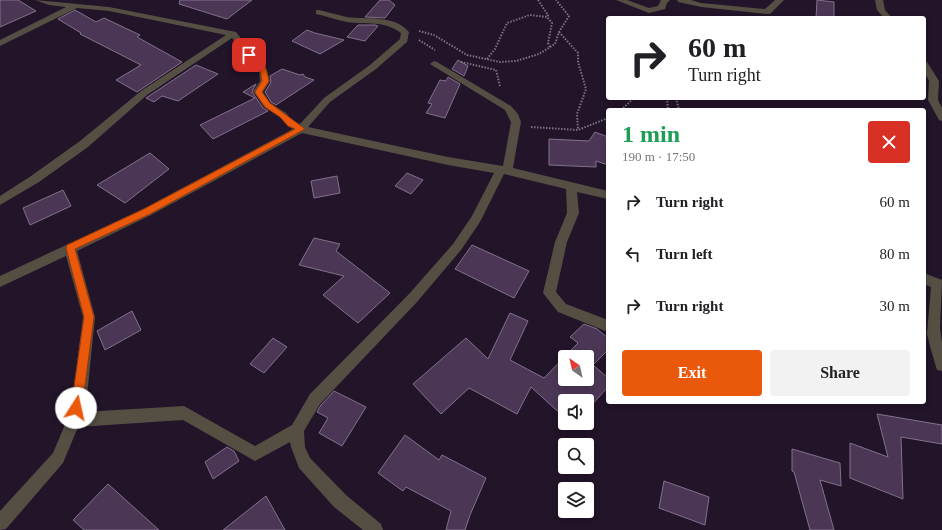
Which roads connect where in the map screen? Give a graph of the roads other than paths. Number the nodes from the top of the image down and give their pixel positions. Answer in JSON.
{"nodes":[{"id":1,"x":39,"y":0,"type":"edge"},
{"id":2,"x":620,"y":0,"type":"edge"},
{"id":3,"x":666,"y":0,"type":"edge"},
{"id":4,"x":681,"y":0,"type":"edge"},
{"id":5,"x":780,"y":0,"type":"edge"},
{"id":6,"x":879,"y":0,"type":"edge"},
{"id":7,"x":109,"y":4,"type":"edge"},
{"id":8,"x":76,"y":5,"type":"junction"},
{"id":9,"x":319,"y":12,"type":"dead end"},
{"id":10,"x":886,"y":16,"type":"edge"},
{"id":11,"x":233,"y":34,"type":"junction"},
{"id":12,"x":0,"y":43,"type":"edge"},
{"id":13,"x":434,"y":64,"type":"dead end"},
{"id":14,"x":926,"y":67,"type":"edge"},
{"id":15,"x":942,"y":118,"type":"edge"},
{"id":16,"x":301,"y":129,"type":"junction"},
{"id":17,"x":504,"y":171,"type":"junction"},
{"id":18,"x":571,"y":186,"type":"junction"},
{"id":19,"x":606,"y":195,"type":"edge"},
{"id":20,"x":0,"y":200,"type":"edge"},
{"id":21,"x":70,"y":248,"type":"junction"},
{"id":22,"x":926,"y":279,"type":"edge"},
{"id":23,"x":0,"y":282,"type":"edge"},
{"id":24,"x":939,"y":285,"type":"edge"},
{"id":25,"x":606,"y":325,"type":"edge"},
{"id":26,"x":942,"y":366,"type":"edge"},
{"id":27,"x":74,"y":420,"type":"junction"},
{"id":28,"x":297,"y":430,"type":"junction"},
{"id":29,"x":0,"y":523,"type":"edge"},
{"id":30,"x":375,"y":530,"type":"edge"}],
"edges":[{"from":1,"to":8,"type":"street"},
{"from":2,"to":3,"type":"street"},
{"from":4,"to":5,"type":"street"},
{"from":6,"to":10,"type":"street"},
{"from":7,"to":8,"type":"street"},
{"from":7,"to":11,"type":"street"},
{"from":8,"to":12,"type":"street"},
{"from":9,"to":16,"type":"street"},
{"from":11,"to":16,"type":"street"},
{"from":11,"to":20,"type":"street"},
{"from":13,"to":17,"type":"street"},
{"from":14,"to":15,"type":"street"},
{"from":16,"to":17,"type":"street"},
{"from":16,"to":21,"type":"street"},
{"from":17,"to":18,"type":"street"},
{"from":17,"to":28,"type":"street"},
{"from":18,"to":19,"type":"street"},
{"from":18,"to":25,"type":"street"},
{"from":21,"to":23,"type":"street"},
{"from":21,"to":27,"type":"street"},
{"from":22,"to":24,"type":"street"},
{"from":24,"to":26,"type":"street"},
{"from":27,"to":28,"type":"street"},
{"from":27,"to":29,"type":"street"},
{"from":28,"to":30,"type":"street"}]}
